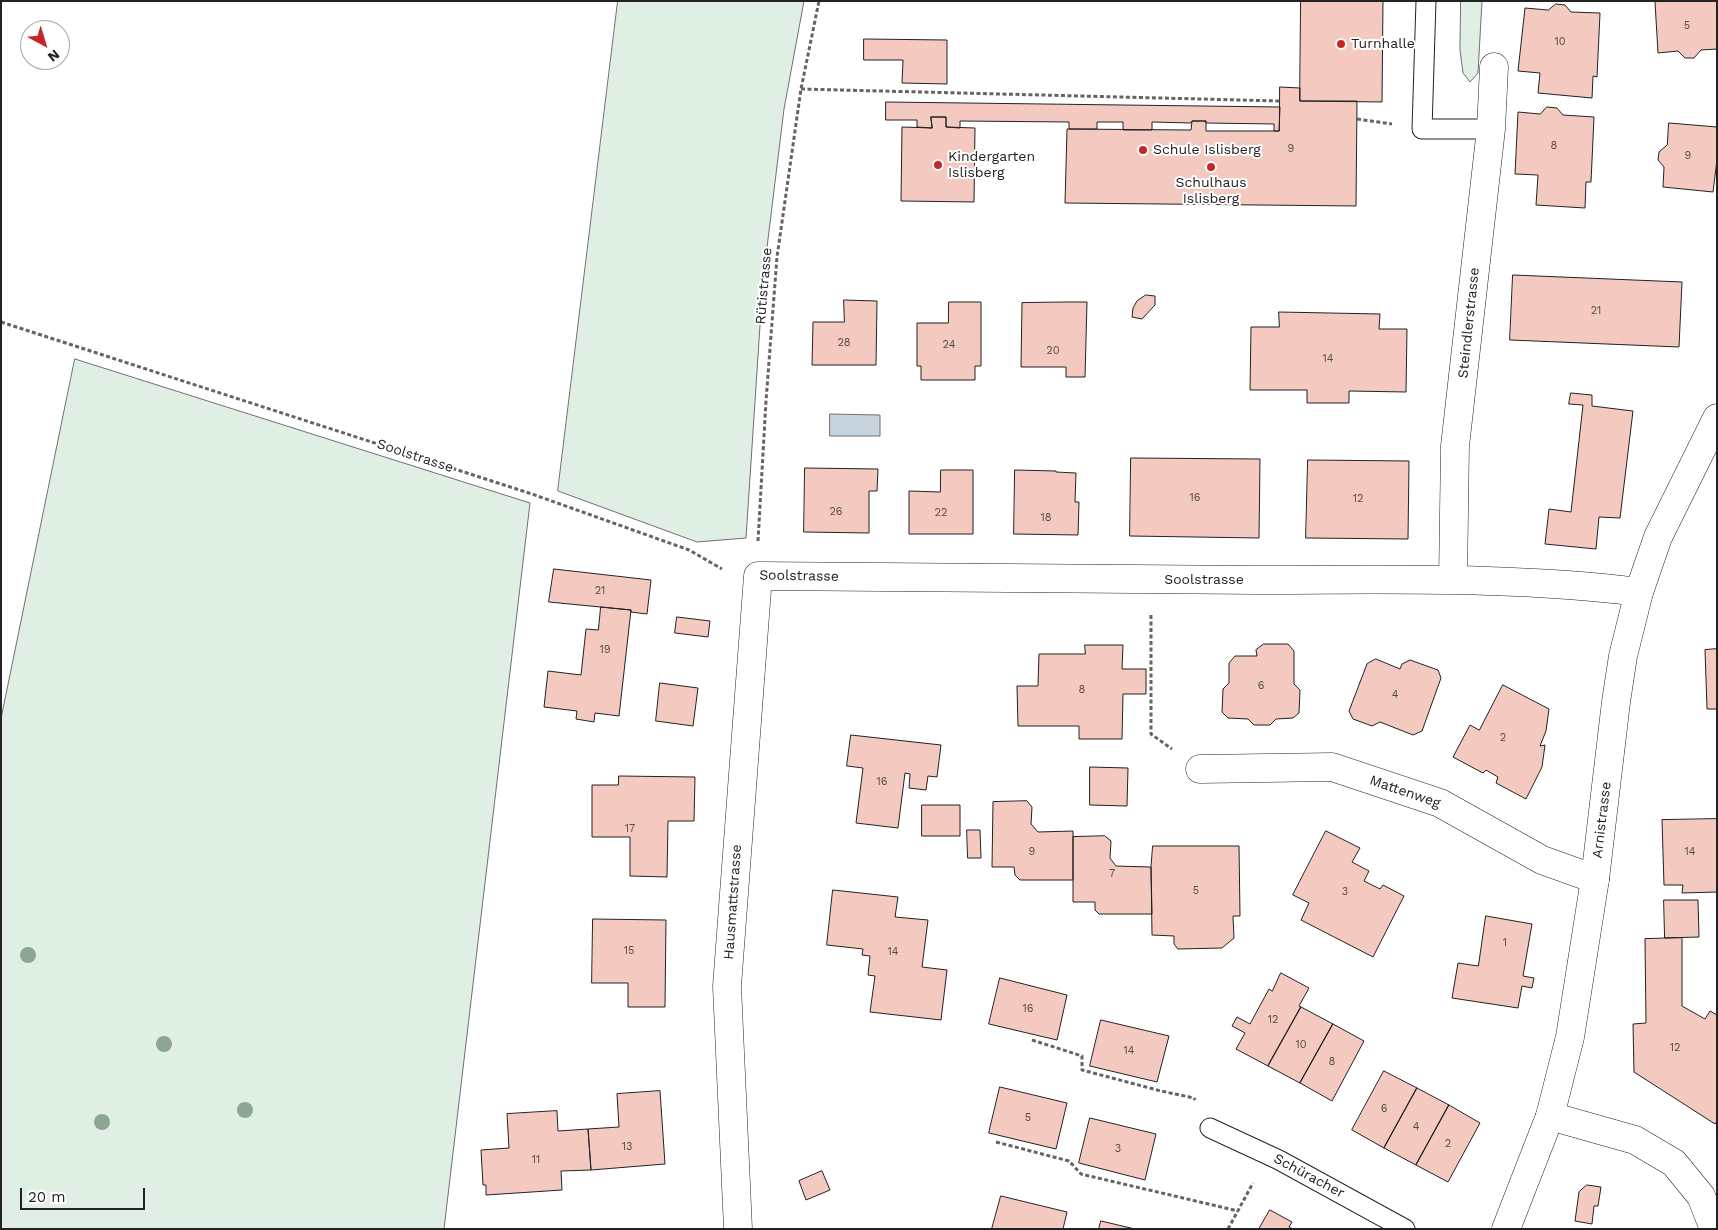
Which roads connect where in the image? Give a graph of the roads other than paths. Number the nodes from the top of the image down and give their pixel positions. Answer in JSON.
{"nodes":[{"id":1,"x":1426,"y":1,"type":"edge"},
{"id":2,"x":1494,"y":67,"type":"dead end"},
{"id":3,"x":1491,"y":128,"type":"junction"},
{"id":4,"x":1717,"y":418,"type":"edge"},
{"id":5,"x":758,"y":576,"type":"joint"},
{"id":6,"x":1453,"y":580,"type":"junction"},
{"id":7,"x":1638,"y":592,"type":"junction"},
{"id":8,"x":1200,"y":769,"type":"road end"},
{"id":9,"x":1595,"y":879,"type":"junction"},
{"id":10,"x":1550,"y":1116,"type":"junction"},
{"id":11,"x":1210,"y":1128,"type":"dead end"},
{"id":12,"x":738,"y":1229,"type":"edge"},
{"id":13,"x":1406,"y":1229,"type":"edge"},
{"id":14,"x":1506,"y":1229,"type":"edge"},
{"id":15,"x":1714,"y":1229,"type":"edge"}],
"edges":[{"from":1,"to":3,"type":"lane"},
{"from":2,"to":3,"type":"street","name":"Steindlerstrasse"},
{"from":3,"to":6,"type":"street","name":"Steindlerstrasse"},
{"from":4,"to":7,"type":"street","name":"Arnistrasse"},
{"from":5,"to":6,"type":"street","name":"Soolstrasse"},
{"from":5,"to":12,"type":"street","name":"Hausmattstrasse"},
{"from":6,"to":7,"type":"street","name":"Soolstrasse"},
{"from":7,"to":9,"type":"street","name":"Arnistrasse"},
{"from":8,"to":9,"type":"street","name":"Mattenweg"},
{"from":9,"to":10,"type":"street","name":"Arnistrasse"},
{"from":10,"to":14,"type":"street","name":"Arnistrasse"},
{"from":10,"to":15,"type":"street"},
{"from":11,"to":13,"type":"lane","name":"Schüracher"}]}
